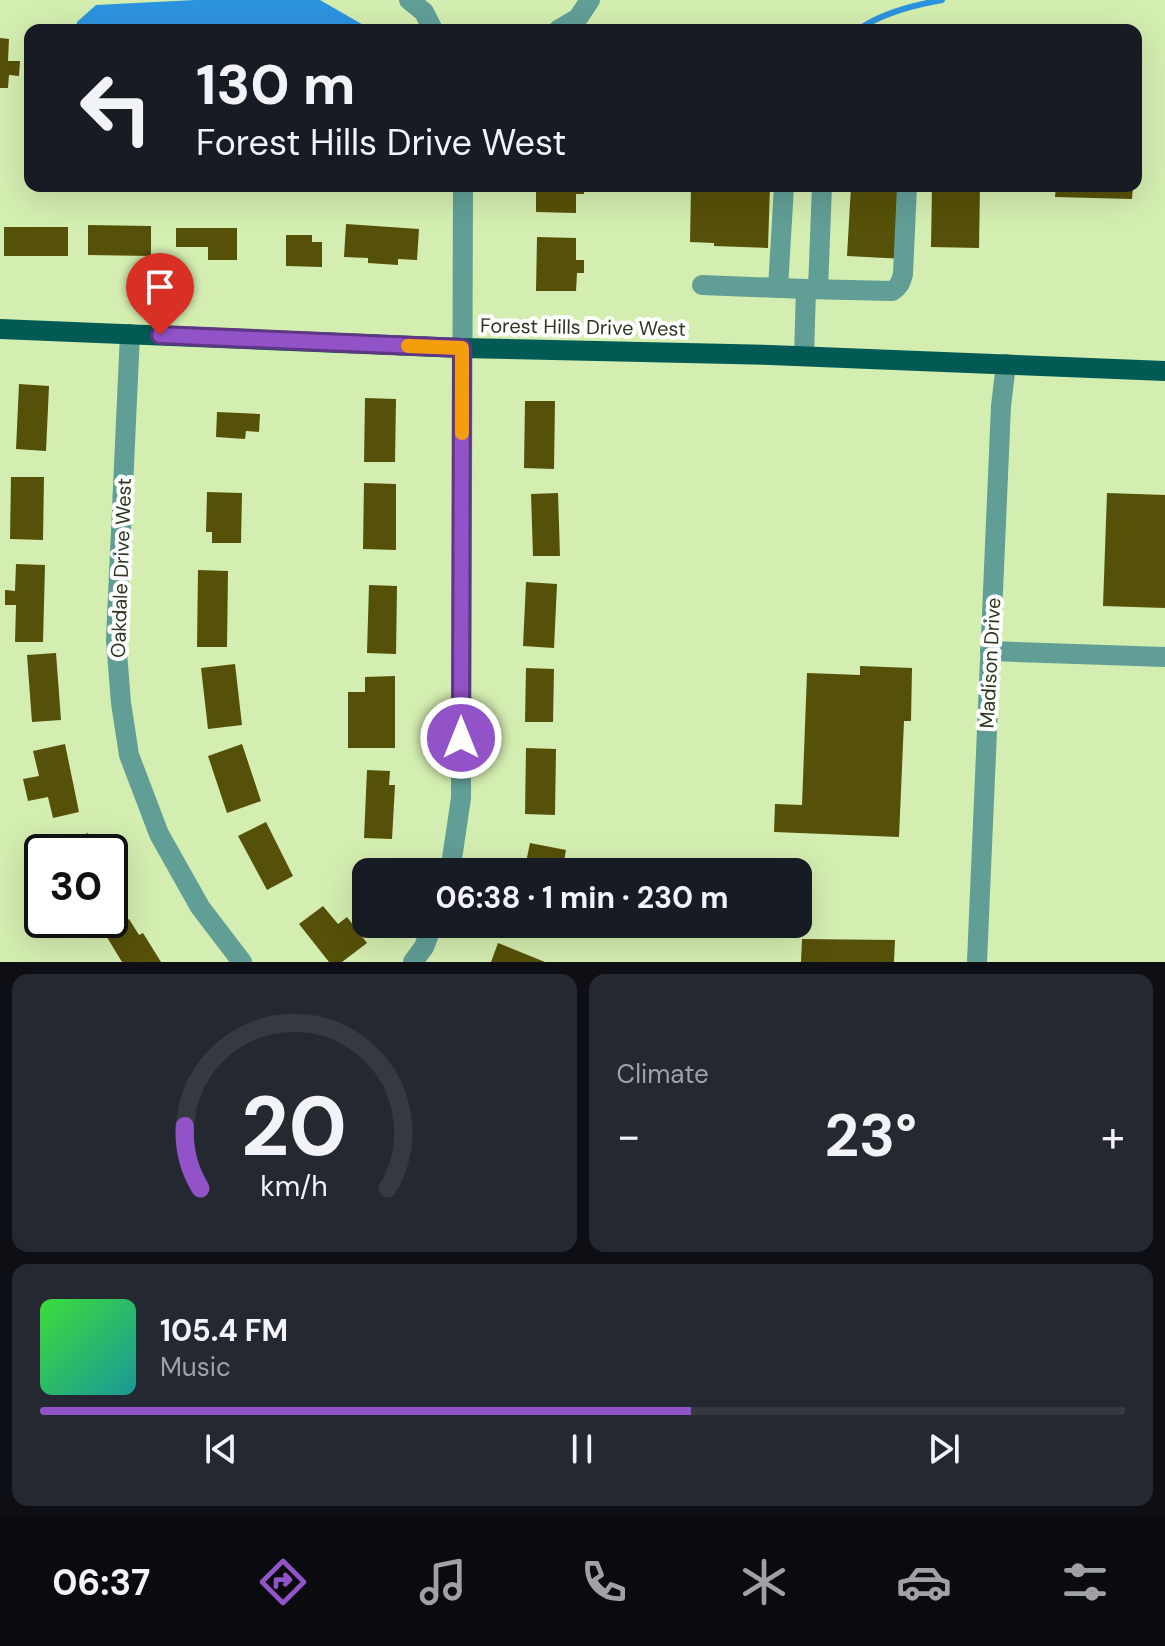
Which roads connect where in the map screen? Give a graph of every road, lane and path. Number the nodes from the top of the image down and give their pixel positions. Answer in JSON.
{"nodes":[{"id":1,"x":409,"y":0,"type":"edge"},
{"id":2,"x":590,"y":0,"type":"edge"},
{"id":3,"x":430,"y":24,"type":"edge"},
{"id":4,"x":568,"y":24,"type":"edge"},
{"id":5,"x":463,"y":192,"type":"edge"},
{"id":6,"x":784,"y":192,"type":"edge"},
{"id":7,"x":821,"y":192,"type":"edge"},
{"id":8,"x":907,"y":192,"type":"edge"},
{"id":9,"x":702,"y":285,"type":"dead end"},
{"id":10,"x":778,"y":288,"type":"junction"},
{"id":11,"x":812,"y":289,"type":"junction"},
{"id":12,"x":0,"y":329,"type":"edge"},
{"id":13,"x":130,"y":334,"type":"junction"},
{"id":14,"x":462,"y":348,"type":"junction"},
{"id":15,"x":804,"y":356,"type":"junction"},
{"id":16,"x":1006,"y":364,"type":"junction"},
{"id":17,"x":1165,"y":371,"type":"edge"},
{"id":18,"x":990,"y":651,"type":"junction"},
{"id":19,"x":1165,"y":657,"type":"edge"},
{"id":20,"x":452,"y":858,"type":"edge"},
{"id":21,"x":428,"y":938,"type":"edge"},
{"id":22,"x":242,"y":962,"type":"edge"},
{"id":23,"x":413,"y":962,"type":"edge"},
{"id":24,"x":977,"y":962,"type":"edge"}],
"edges":[{"from":1,"to":3,"type":"street"},
{"from":2,"to":4,"type":"street"},
{"from":5,"to":14,"type":"street"},
{"from":6,"to":10,"type":"street"},
{"from":7,"to":11,"type":"street"},
{"from":8,"to":11,"type":"street"},
{"from":9,"to":10,"type":"street"},
{"from":10,"to":11,"type":"street"},
{"from":11,"to":15,"type":"street"},
{"from":12,"to":13,"type":"main road","name":"Forest Hills Drive West"},
{"from":13,"to":14,"type":"main road","name":"Forest Hills Drive West"},
{"from":13,"to":22,"type":"street","name":"Oakdale Drive West"},
{"from":14,"to":15,"type":"main road","name":"Forest Hills Drive West"},
{"from":14,"to":20,"type":"street"},
{"from":15,"to":16,"type":"main road","name":"Forest Hills Drive West"},
{"from":16,"to":17,"type":"main road","name":"Forest Hills Drive West"},
{"from":16,"to":18,"type":"street","name":"Madison Drive"},
{"from":18,"to":19,"type":"street"},
{"from":18,"to":24,"type":"street","name":"Madison Drive"},
{"from":21,"to":23,"type":"street"}]}
